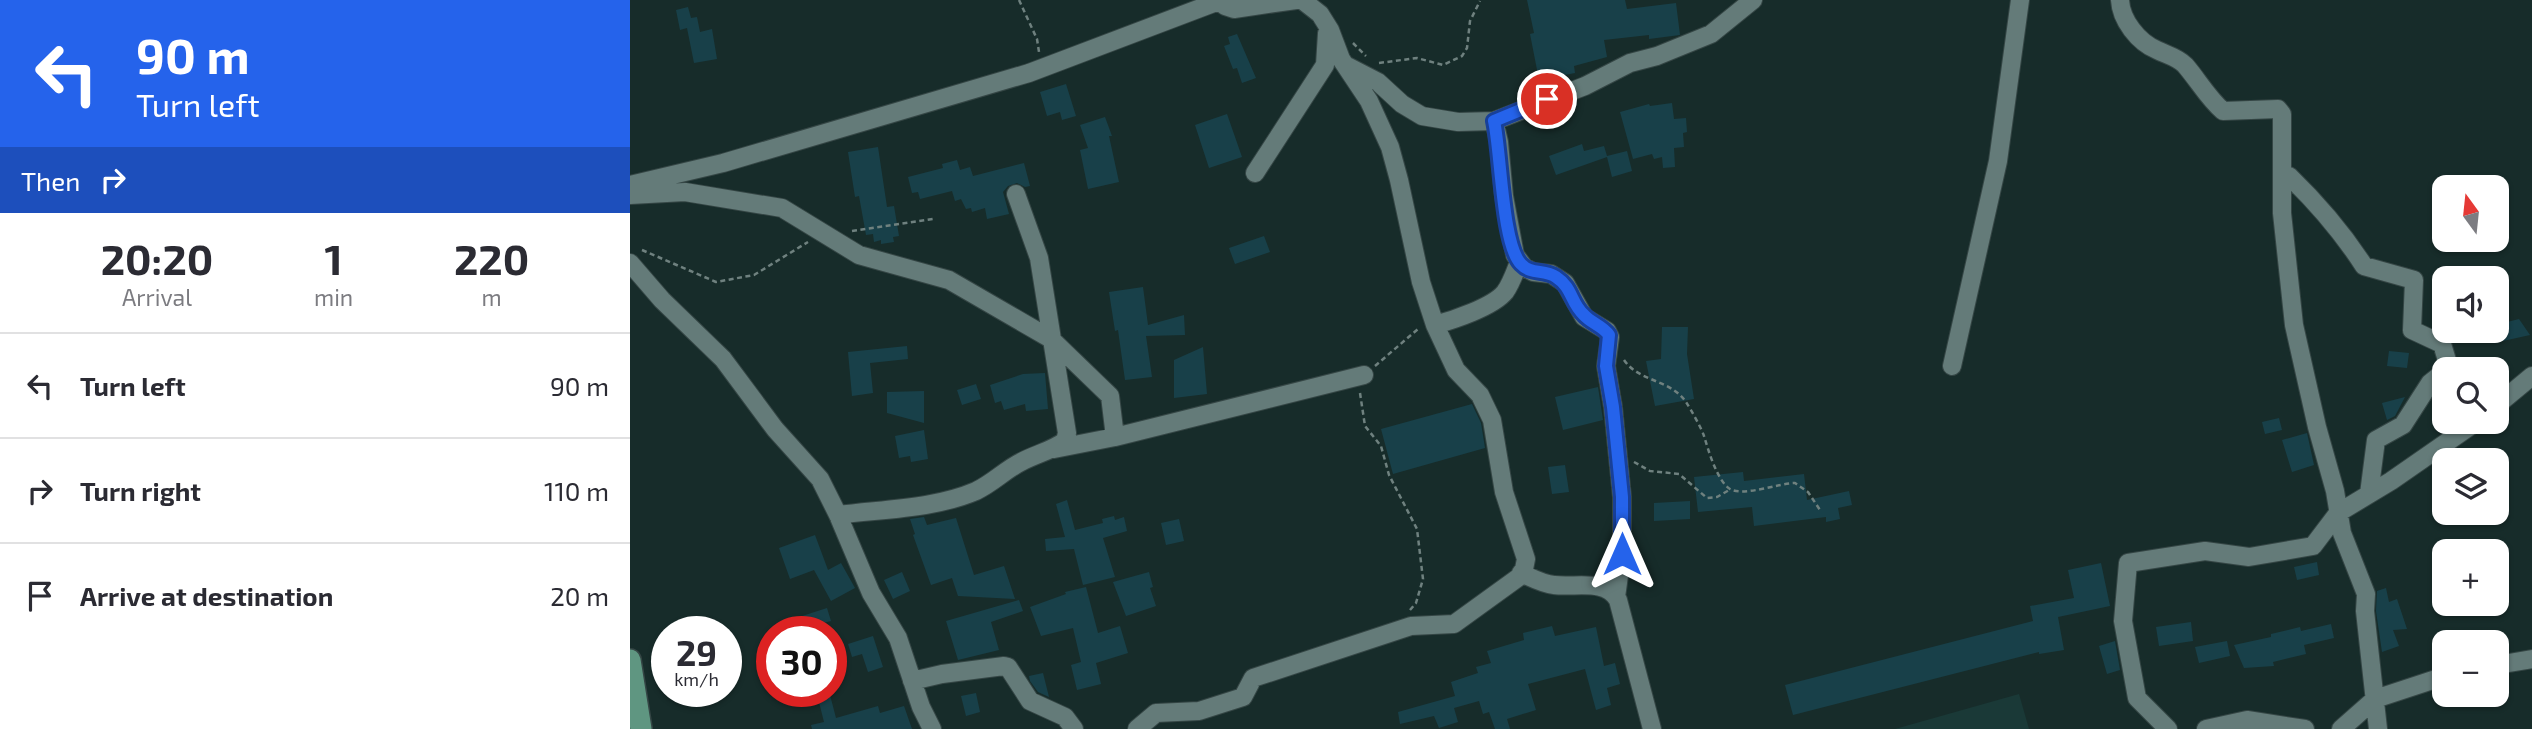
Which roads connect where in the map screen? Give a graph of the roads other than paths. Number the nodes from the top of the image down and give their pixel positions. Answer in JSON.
{"nodes":[{"id":1,"x":1296,"y":0,"type":"edge"},
{"id":2,"x":1302,"y":0,"type":"edge"},
{"id":3,"x":1752,"y":0,"type":"edge"},
{"id":4,"x":2020,"y":0,"type":"edge"},
{"id":5,"x":2120,"y":0,"type":"edge"},
{"id":6,"x":1218,"y":1,"type":"edge"},
{"id":7,"x":1327,"y":26,"type":"junction"},
{"id":8,"x":1347,"y":66,"type":"junction"},
{"id":9,"x":1494,"y":121,"type":"junction"},
{"id":10,"x":1255,"y":173,"type":"dead end"},
{"id":11,"x":2289,"y":176,"type":"dead end"},
{"id":12,"x":630,"y":185,"type":"edge"},
{"id":13,"x":1017,"y":194,"type":"dead end"},
{"id":14,"x":630,"y":195,"type":"edge"},
{"id":15,"x":635,"y":256,"type":"edge"},
{"id":16,"x":1519,"y":262,"type":"junction"},
{"id":17,"x":1434,"y":320,"type":"junction"},
{"id":18,"x":1051,"y":339,"type":"junction"},
{"id":19,"x":2446,"y":357,"type":"edge"},
{"id":20,"x":1952,"y":366,"type":"dead end"},
{"id":21,"x":1364,"y":375,"type":"road end"},
{"id":22,"x":2532,"y":376,"type":"edge"},
{"id":23,"x":2432,"y":381,"type":"edge"},
{"id":24,"x":2509,"y":395,"type":"edge"},
{"id":25,"x":2458,"y":434,"type":"edge"},
{"id":26,"x":1115,"y":437,"type":"junction"},
{"id":27,"x":1054,"y":449,"type":"junction"},
{"id":28,"x":2369,"y":494,"type":"junction"},
{"id":29,"x":2338,"y":513,"type":"junction"},
{"id":30,"x":838,"y":515,"type":"junction"},
{"id":31,"x":1521,"y":573,"type":"junction"},
{"id":32,"x":1616,"y":597,"type":"junction"},
{"id":33,"x":2532,"y":659,"type":"edge"},
{"id":34,"x":630,"y":660,"type":"edge"},
{"id":35,"x":2509,"y":663,"type":"edge"},
{"id":36,"x":2432,"y":680,"type":"edge"},
{"id":37,"x":912,"y":681,"type":"junction"},
{"id":38,"x":2375,"y":699,"type":"junction"},
{"id":39,"x":641,"y":729,"type":"edge"},
{"id":40,"x":932,"y":729,"type":"edge"},
{"id":41,"x":1073,"y":729,"type":"edge"},
{"id":42,"x":1137,"y":729,"type":"edge"},
{"id":43,"x":1652,"y":729,"type":"edge"},
{"id":44,"x":2168,"y":729,"type":"edge"},
{"id":45,"x":2206,"y":729,"type":"edge"},
{"id":46,"x":2305,"y":729,"type":"edge"},
{"id":47,"x":2341,"y":729,"type":"edge"},
{"id":48,"x":2378,"y":729,"type":"edge"}],
"edges":[{"from":1,"to":6,"type":"street"},
{"from":2,"to":7,"type":"street"},
{"from":3,"to":9,"type":"street"},
{"from":4,"to":20,"type":"street"},
{"from":5,"to":29,"type":"street"},
{"from":6,"to":12,"type":"street"},
{"from":7,"to":8,"type":"street"},
{"from":7,"to":10,"type":"street"},
{"from":8,"to":9,"type":"street"},
{"from":8,"to":17,"type":"street"},
{"from":9,"to":16,"type":"street"},
{"from":11,"to":19,"type":"street"},
{"from":13,"to":18,"type":"street"},
{"from":14,"to":18,"type":"street"},
{"from":15,"to":30,"type":"street"},
{"from":16,"to":17,"type":"street"},
{"from":16,"to":32,"type":"street"},
{"from":17,"to":31,"type":"street"},
{"from":18,"to":26,"type":"street"},
{"from":18,"to":27,"type":"street"},
{"from":21,"to":26,"type":"street"},
{"from":22,"to":24,"type":"street"},
{"from":23,"to":28,"type":"street"},
{"from":25,"to":28,"type":"street"},
{"from":26,"to":27,"type":"street"},
{"from":27,"to":30,"type":"street"},
{"from":28,"to":29,"type":"street"},
{"from":29,"to":38,"type":"street"},
{"from":29,"to":44,"type":"street"},
{"from":30,"to":37,"type":"street"},
{"from":31,"to":32,"type":"street"},
{"from":31,"to":42,"type":"street"},
{"from":32,"to":43,"type":"street"},
{"from":33,"to":35,"type":"street"},
{"from":34,"to":39,"type":"main road"},
{"from":36,"to":38,"type":"street"},
{"from":37,"to":40,"type":"street"},
{"from":37,"to":41,"type":"street"},
{"from":38,"to":47,"type":"street"},
{"from":38,"to":48,"type":"street"},
{"from":45,"to":46,"type":"street"}]}
